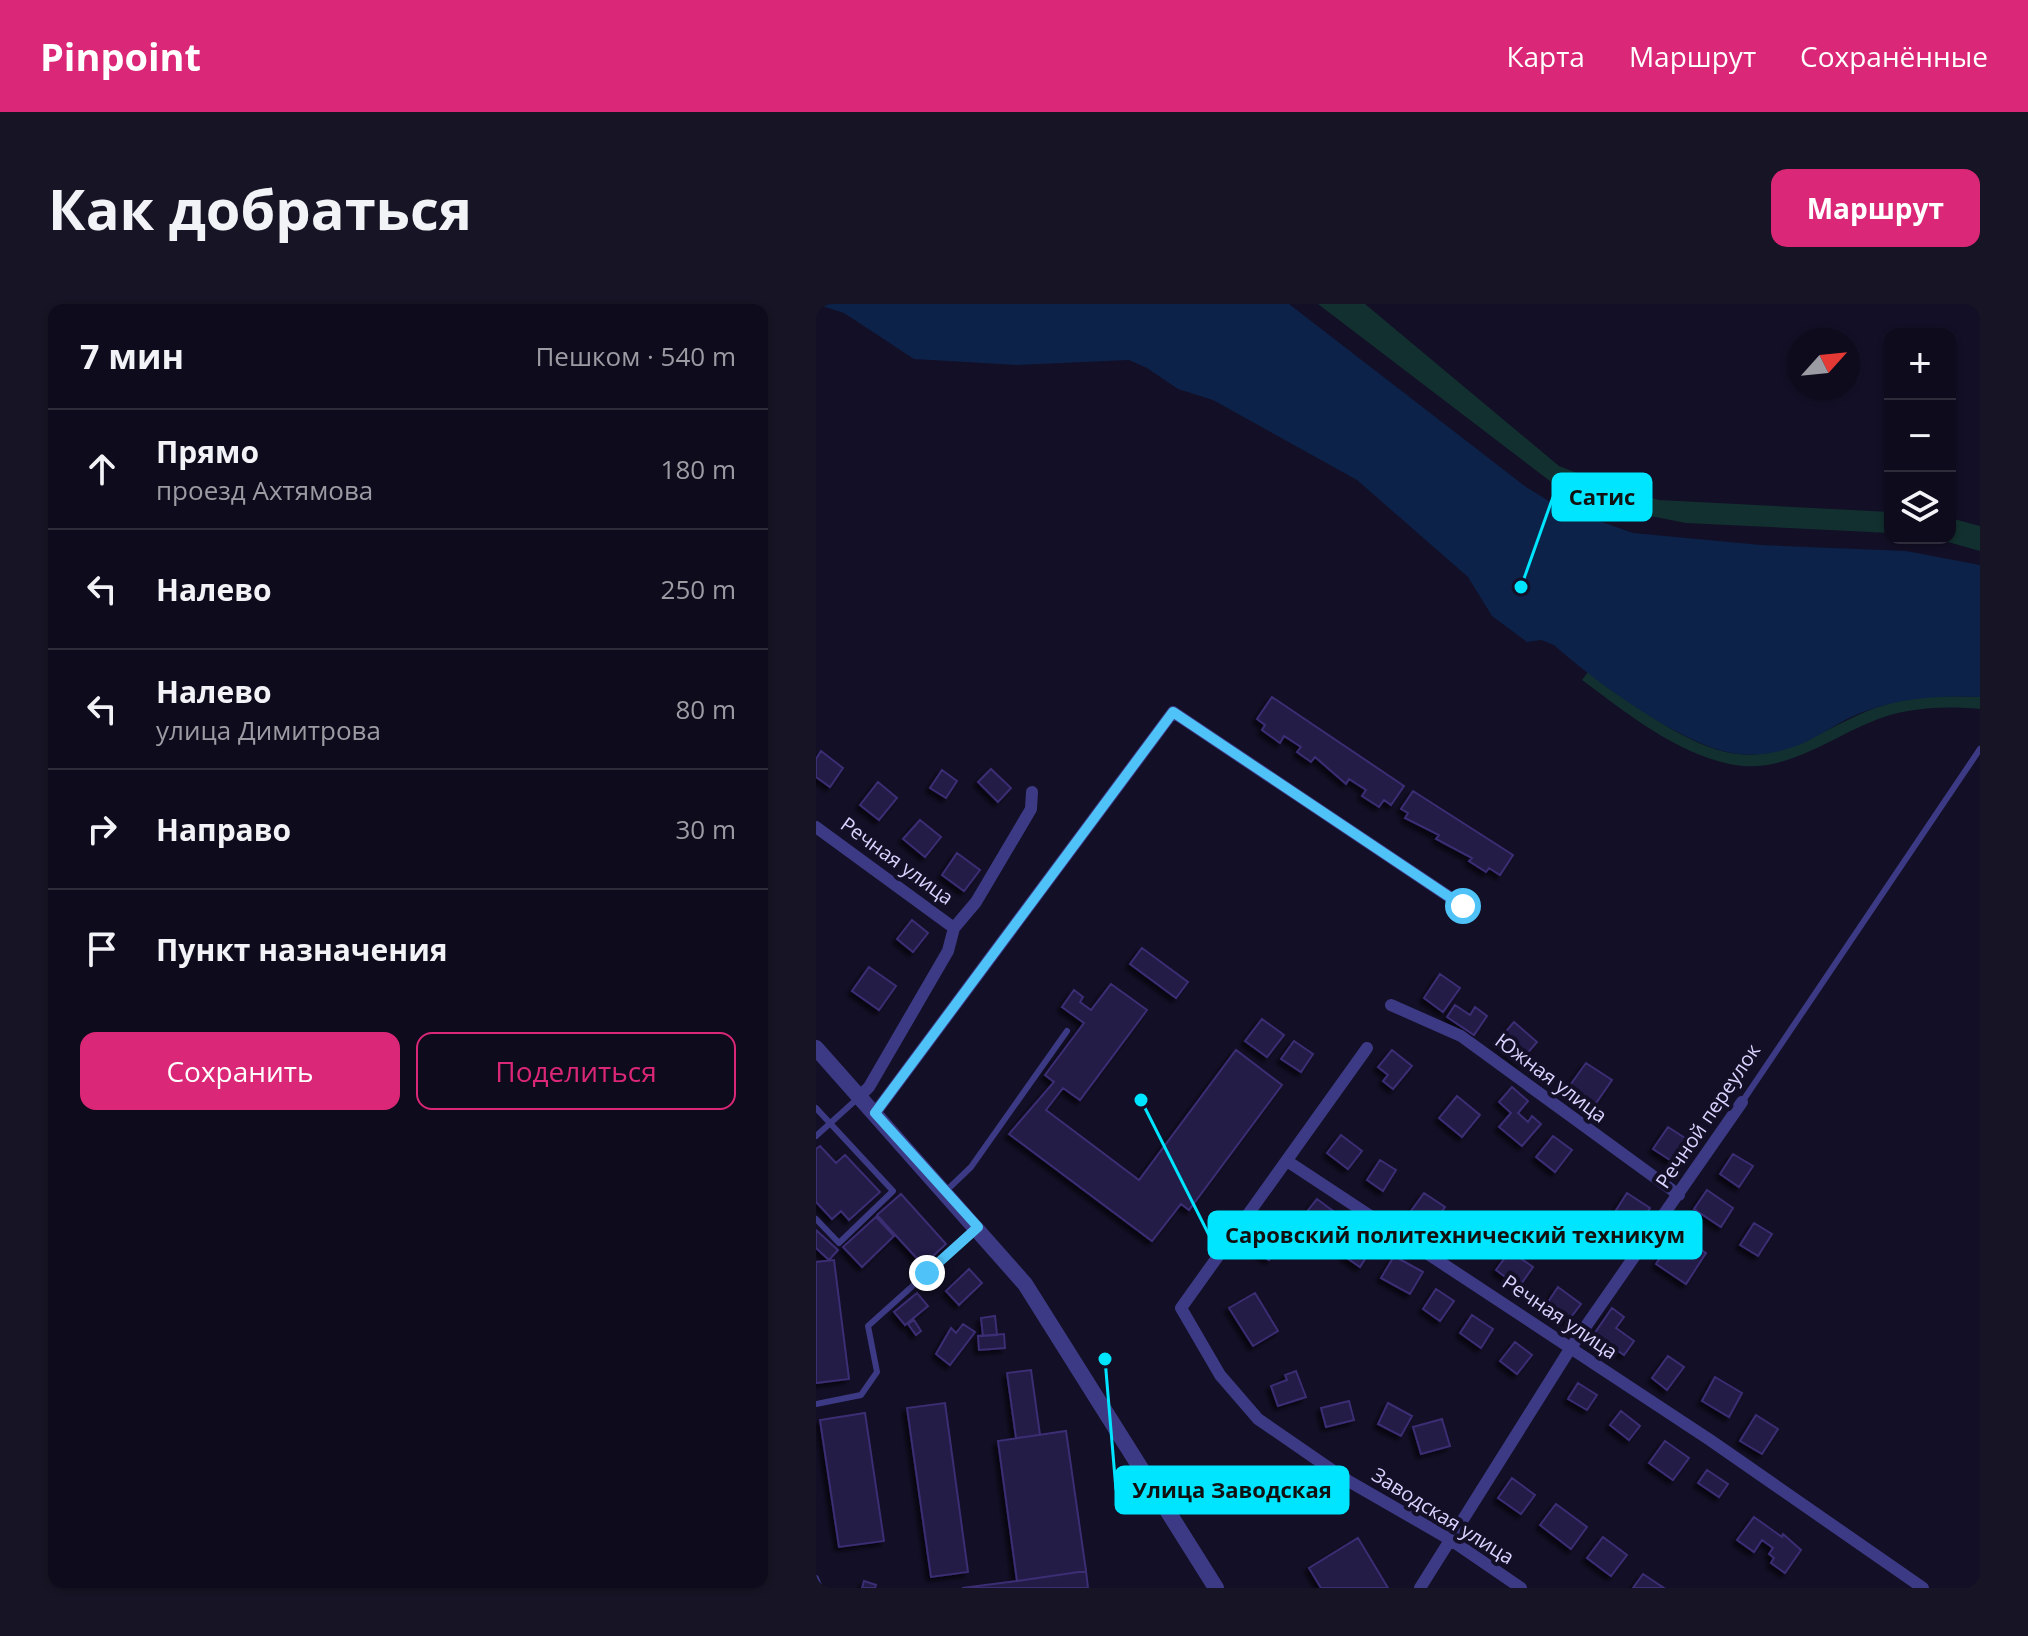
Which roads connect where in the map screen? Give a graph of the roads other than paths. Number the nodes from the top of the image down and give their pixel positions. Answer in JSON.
{"nodes":[{"id":1,"x":1980,"y":749,"type":"edge"},
{"id":2,"x":1032,"y":792,"type":"dead end"},
{"id":3,"x":816,"y":827,"type":"edge"},
{"id":4,"x":1463,"y":906,"type":"dead end"},
{"id":5,"x":954,"y":928,"type":"junction"},
{"id":6,"x":1391,"y":1005,"type":"dead end"},
{"id":7,"x":1067,"y":1031,"type":"dead end"},
{"id":8,"x":816,"y":1048,"type":"edge"},
{"id":9,"x":1367,"y":1048,"type":"dead end"},
{"id":10,"x":860,"y":1096,"type":"junction"},
{"id":11,"x":1742,"y":1102,"type":"joint"},
{"id":12,"x":816,"y":1108,"type":"edge"},
{"id":13,"x":875,"y":1113,"type":"junction"},
{"id":14,"x":830,"y":1123,"type":"junction"},
{"id":15,"x":816,"y":1136,"type":"edge"},
{"id":16,"x":1287,"y":1161,"type":"junction"},
{"id":17,"x":946,"y":1191,"type":"junction"},
{"id":18,"x":1679,"y":1195,"type":"junction"},
{"id":19,"x":816,"y":1219,"type":"edge"},
{"id":20,"x":978,"y":1227,"type":"junction"},
{"id":21,"x":1570,"y":1349,"type":"junction"},
{"id":22,"x":816,"y":1404,"type":"edge"},
{"id":23,"x":1451,"y":1540,"type":"junction"},
{"id":24,"x":816,"y":1578,"type":"edge"},
{"id":25,"x":820,"y":1588,"type":"edge"},
{"id":26,"x":1216,"y":1588,"type":"edge"},
{"id":27,"x":1420,"y":1588,"type":"edge"},
{"id":28,"x":1521,"y":1588,"type":"edge"},
{"id":29,"x":1923,"y":1588,"type":"edge"}],
"edges":[{"from":1,"to":11,"type":"lane","name":"Речной переулок"},
{"from":2,"to":5,"type":"street"},
{"from":3,"to":5,"type":"street","name":"Речная улица"},
{"from":4,"to":13,"type":"street"},
{"from":5,"to":10,"type":"street"},
{"from":6,"to":18,"type":"street","name":"Южная улица"},
{"from":7,"to":17,"type":"lane"},
{"from":8,"to":10,"type":"street"},
{"from":9,"to":16,"type":"street"},
{"from":10,"to":13,"type":"street"},
{"from":10,"to":14,"type":"lane"},
{"from":11,"to":18,"type":"street","name":"Речной переулок"},
{"from":12,"to":14,"type":"lane"},
{"from":13,"to":17,"type":"street"},
{"from":14,"to":15,"type":"lane"},
{"from":14,"to":19,"type":"lane"},
{"from":16,"to":21,"type":"street","name":"Речная улица"},
{"from":16,"to":23,"type":"street","name":"Заводская улица"},
{"from":17,"to":20,"type":"street"},
{"from":18,"to":21,"type":"street","name":"Речной переулок"},
{"from":20,"to":22,"type":"lane"},
{"from":20,"to":26,"type":"street"},
{"from":21,"to":23,"type":"street","name":"Речной переулок"},
{"from":21,"to":29,"type":"street","name":"Речная улица"},
{"from":23,"to":27,"type":"street","name":"Речной переулок"},
{"from":23,"to":28,"type":"street","name":"Заводская улица"},
{"from":24,"to":25,"type":"lane"}]}
